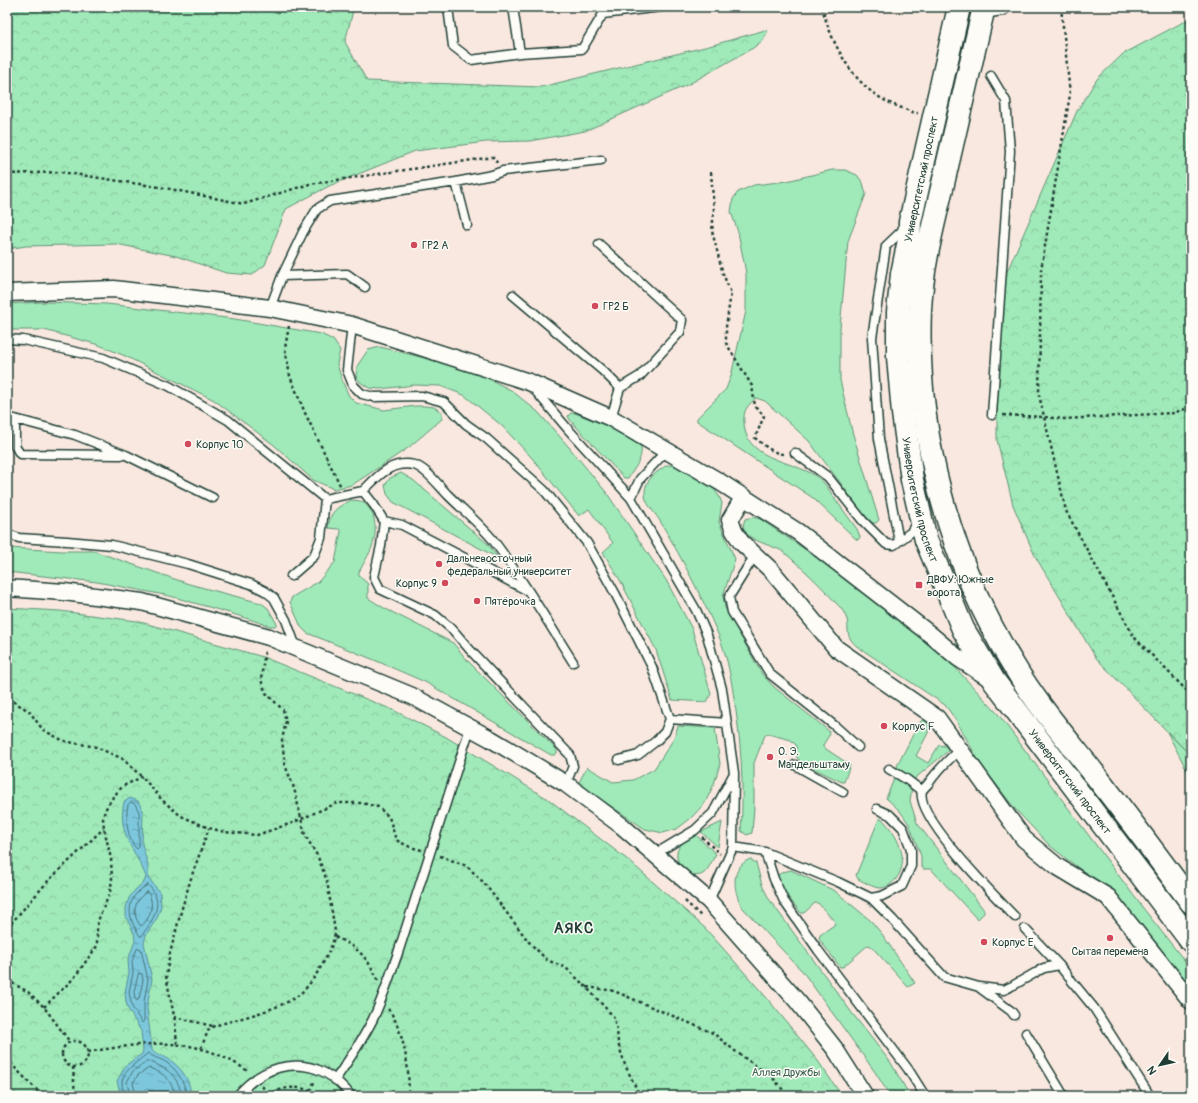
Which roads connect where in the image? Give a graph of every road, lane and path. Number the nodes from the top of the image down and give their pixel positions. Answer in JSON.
{"nodes":[{"id":1,"x":448,"y":7,"type":"edge"},
{"id":2,"x":513,"y":7,"type":"edge"},
{"id":3,"x":661,"y":7,"type":"edge"},
{"id":4,"x":822,"y":7,"type":"edge"},
{"id":5,"x":959,"y":7,"type":"edge"},
{"id":6,"x":1061,"y":7,"type":"edge"},
{"id":7,"x":990,"y":8,"type":"edge"},
{"id":8,"x":520,"y":53,"type":"junction"},
{"id":9,"x":991,"y":76,"type":"dead end"},
{"id":10,"x":935,"y":113,"type":"junction"},
{"id":11,"x":952,"y":144,"type":"junction"},
{"id":12,"x":928,"y":145,"type":"junction"},
{"id":13,"x":601,"y":160,"type":"dead end"},
{"id":14,"x":503,"y":171,"type":"junction"},
{"id":15,"x":711,"y":172,"type":"dead end"},
{"id":16,"x":7,"y":174,"type":"edge"},
{"id":17,"x":456,"y":182,"type":"junction"},
{"id":18,"x":910,"y":222,"type":"junction"},
{"id":19,"x":467,"y":225,"type":"dead end"},
{"id":20,"x":599,"y":244,"type":"dead end"},
{"id":21,"x":282,"y":276,"type":"junction"},
{"id":22,"x":365,"y":287,"type":"dead end"},
{"id":23,"x":7,"y":293,"type":"edge"},
{"id":24,"x":513,"y":295,"type":"dead end"},
{"id":25,"x":270,"y":308,"type":"junction"},
{"id":26,"x":291,"y":312,"type":"junction"},
{"id":27,"x":352,"y":325,"type":"junction"},
{"id":28,"x":7,"y":339,"type":"edge"},
{"id":29,"x":529,"y":382,"type":"junction"},
{"id":30,"x":620,"y":388,"type":"junction"},
{"id":31,"x":1191,"y":407,"type":"edge"},
{"id":32,"x":992,"y":415,"type":"joint"},
{"id":33,"x":1044,"y":417,"type":"junction"},
{"id":34,"x":611,"y":418,"type":"junction"},
{"id":35,"x":11,"y":419,"type":"edge"},
{"id":36,"x":666,"y":450,"type":"junction"},
{"id":37,"x":795,"y":453,"type":"joint"},
{"id":38,"x":126,"y":455,"type":"junction"},
{"id":39,"x":363,"y":491,"type":"junction"},
{"id":40,"x":345,"y":494,"type":"junction"},
{"id":41,"x":213,"y":498,"type":"dead end"},
{"id":42,"x":631,"y":498,"type":"junction"},
{"id":43,"x":743,"y":498,"type":"junction"},
{"id":44,"x":325,"y":499,"type":"junction"},
{"id":45,"x":920,"y":515,"type":"junction"},
{"id":46,"x":384,"y":521,"type":"junction"},
{"id":47,"x":7,"y":534,"type":"edge"},
{"id":48,"x":899,"y":541,"type":"junction"},
{"id":49,"x":755,"y":555,"type":"junction"},
{"id":50,"x":291,"y":576,"type":"dead end"},
{"id":51,"x":7,"y":588,"type":"edge"},
{"id":52,"x":530,"y":592,"type":"junction"},
{"id":53,"x":258,"y":647,"type":"dead end"},
{"id":54,"x":296,"y":648,"type":"junction"},
{"id":55,"x":573,"y":662,"type":"dead end"},
{"id":56,"x":994,"y":681,"type":"junction"},
{"id":57,"x":1191,"y":695,"type":"edge"},
{"id":58,"x":7,"y":701,"type":"edge"},
{"id":59,"x":670,"y":719,"type":"junction"},
{"id":60,"x":727,"y":723,"type":"junction"},
{"id":61,"x":470,"y":728,"type":"junction"},
{"id":62,"x":858,"y":747,"type":"dead end"},
{"id":63,"x":959,"y":750,"type":"junction"},
{"id":64,"x":618,"y":760,"type":"dead end"},
{"id":65,"x":795,"y":765,"type":"dead end"},
{"id":66,"x":889,"y":769,"type":"dead end"},
{"id":67,"x":734,"y":773,"type":"junction"},
{"id":68,"x":142,"y":777,"type":"junction"},
{"id":69,"x":566,"y":784,"type":"junction"},
{"id":70,"x":922,"y":791,"type":"junction"},
{"id":71,"x":843,"y":792,"type":"dead end"},
{"id":72,"x":876,"y":809,"type":"dead end"},
{"id":73,"x":301,"y":819,"type":"junction"},
{"id":74,"x":104,"y":828,"type":"junction"},
{"id":75,"x":209,"y":828,"type":"junction"},
{"id":76,"x":695,"y":830,"type":"junction"},
{"id":77,"x":733,"y":847,"type":"junction"},
{"id":78,"x":430,"y":852,"type":"junction"},
{"id":79,"x":765,"y":852,"type":"junction"},
{"id":80,"x":655,"y":854,"type":"junction"},
{"id":81,"x":728,"y":861,"type":"junction"},
{"id":82,"x":870,"y":898,"type":"junction"},
{"id":83,"x":683,"y":900,"type":"dead end"},
{"id":84,"x":709,"y":901,"type":"junction"},
{"id":85,"x":1191,"y":902,"type":"edge"},
{"id":86,"x":1015,"y":917,"type":"dead end"},
{"id":87,"x":705,"y":920,"type":"dead end"},
{"id":88,"x":7,"y":928,"type":"edge"},
{"id":89,"x":1025,"y":929,"type":"dead end"},
{"id":90,"x":334,"y":937,"type":"junction"},
{"id":91,"x":1191,"y":941,"type":"edge"},
{"id":92,"x":1059,"y":965,"type":"junction"},
{"id":93,"x":7,"y":980,"type":"edge"},
{"id":94,"x":586,"y":987,"type":"junction"},
{"id":95,"x":979,"y":987,"type":"junction"},
{"id":96,"x":386,"y":989,"type":"junction"},
{"id":97,"x":381,"y":1001,"type":"junction"},
{"id":98,"x":1191,"y":1001,"type":"edge"},
{"id":99,"x":44,"y":1007,"type":"junction"},
{"id":100,"x":1014,"y":1014,"type":"dead end"},
{"id":101,"x":174,"y":1017,"type":"junction"},
{"id":102,"x":214,"y":1026,"type":"junction"},
{"id":103,"x":1026,"y":1033,"type":"dead end"},
{"id":104,"x":70,"y":1042,"type":"junction"},
{"id":105,"x":177,"y":1044,"type":"junction"},
{"id":106,"x":201,"y":1048,"type":"junction"},
{"id":107,"x":88,"y":1052,"type":"junction"},
{"id":108,"x":7,"y":1058,"type":"edge"},
{"id":109,"x":73,"y":1067,"type":"junction"},
{"id":110,"x":319,"y":1070,"type":"junction"},
{"id":111,"x":256,"y":1077,"type":"junction"},
{"id":112,"x":335,"y":1080,"type":"junction"},
{"id":113,"x":310,"y":1090,"type":"junction"},
{"id":114,"x":42,"y":1096,"type":"edge"},
{"id":115,"x":75,"y":1096,"type":"edge"},
{"id":116,"x":237,"y":1096,"type":"edge"},
{"id":117,"x":267,"y":1096,"type":"edge"},
{"id":118,"x":308,"y":1096,"type":"edge"},
{"id":119,"x":321,"y":1096,"type":"edge"},
{"id":120,"x":350,"y":1096,"type":"edge"},
{"id":121,"x":408,"y":1096,"type":"edge"},
{"id":122,"x":640,"y":1096,"type":"edge"},
{"id":123,"x":788,"y":1096,"type":"edge"},
{"id":124,"x":865,"y":1096,"type":"edge"},
{"id":125,"x":925,"y":1096,"type":"edge"},
{"id":126,"x":1064,"y":1096,"type":"edge"},
{"id":127,"x":1150,"y":1096,"type":"edge"}],
"edges":[{"from":1,"to":8,"type":"lane"},
{"from":2,"to":8,"type":"lane"},
{"from":3,"to":8,"type":"lane"},
{"from":4,"to":10,"type":"path"},
{"from":5,"to":10,"type":"main road","name":"Университетский проспект"},
{"from":6,"to":33,"type":"path"},
{"from":7,"to":11,"type":"main road","name":"Университетский проспект"},
{"from":9,"to":32,"type":"lane"},
{"from":10,"to":12,"type":"main road","name":"Университетский проспект"},
{"from":11,"to":12,"type":"main road"},
{"from":11,"to":85,"type":"main road","name":"Университетский проспект"},
{"from":12,"to":18,"type":"main road","name":"Университетский проспект"},
{"from":13,"to":14,"type":"lane"},
{"from":14,"to":16,"type":"path"},
{"from":14,"to":17,"type":"lane"},
{"from":15,"to":37,"type":"path"},
{"from":17,"to":19,"type":"lane"},
{"from":17,"to":21,"type":"lane"},
{"from":18,"to":45,"type":"main road","name":"Университетский проспект"},
{"from":18,"to":48,"type":"lane"},
{"from":20,"to":30,"type":"lane"},
{"from":21,"to":22,"type":"lane"},
{"from":21,"to":25,"type":"lane"},
{"from":23,"to":25,"type":"street"},
{"from":24,"to":30,"type":"lane"},
{"from":25,"to":26,"type":"street"},
{"from":26,"to":27,"type":"street"},
{"from":26,"to":40,"type":"path"},
{"from":27,"to":29,"type":"street"},
{"from":27,"to":59,"type":"lane"},
{"from":28,"to":44,"type":"lane"},
{"from":29,"to":34,"type":"street"},
{"from":29,"to":42,"type":"lane"},
{"from":30,"to":34,"type":"lane"},
{"from":31,"to":33,"type":"path"},
{"from":32,"to":33,"type":"path"},
{"from":33,"to":57,"type":"path"},
{"from":34,"to":36,"type":"street"},
{"from":35,"to":38,"type":"lane"},
{"from":35,"to":38,"type":"lane"},
{"from":36,"to":42,"type":"lane"},
{"from":36,"to":43,"type":"street"},
{"from":37,"to":48,"type":"lane"},
{"from":38,"to":41,"type":"lane"},
{"from":39,"to":40,"type":"lane"},
{"from":39,"to":46,"type":"lane"},
{"from":39,"to":52,"type":"lane"},
{"from":40,"to":44,"type":"lane"},
{"from":42,"to":60,"type":"lane"},
{"from":43,"to":49,"type":"street"},
{"from":43,"to":56,"type":"street"},
{"from":44,"to":50,"type":"lane"},
{"from":45,"to":48,"type":"lane"},
{"from":45,"to":56,"type":"main road","name":"Университетский проспект"},
{"from":46,"to":52,"type":"lane"},
{"from":46,"to":69,"type":"lane"},
{"from":47,"to":54,"type":"lane"},
{"from":49,"to":62,"type":"lane"},
{"from":49,"to":63,"type":"street"},
{"from":51,"to":54,"type":"street"},
{"from":52,"to":55,"type":"lane"},
{"from":53,"to":73,"type":"path"},
{"from":54,"to":61,"type":"street"},
{"from":56,"to":91,"type":"main road","name":"Университетский проспект"},
{"from":58,"to":68,"type":"path"},
{"from":59,"to":60,"type":"lane"},
{"from":59,"to":64,"type":"lane"},
{"from":60,"to":67,"type":"lane"},
{"from":61,"to":69,"type":"street"},
{"from":61,"to":78,"type":"lane"},
{"from":63,"to":70,"type":"lane"},
{"from":63,"to":98,"type":"street"},
{"from":65,"to":71,"type":"lane"},
{"from":66,"to":70,"type":"lane"},
{"from":67,"to":76,"type":"lane"},
{"from":67,"to":77,"type":"lane"},
{"from":68,"to":74,"type":"path"},
{"from":68,"to":75,"type":"path"},
{"from":69,"to":80,"type":"street"},
{"from":70,"to":86,"type":"lane"},
{"from":72,"to":82,"type":"lane"},
{"from":73,"to":75,"type":"path"},
{"from":73,"to":78,"type":"path"},
{"from":73,"to":90,"type":"path"},
{"from":74,"to":88,"type":"path"},
{"from":74,"to":99,"type":"path"},
{"from":75,"to":101,"type":"path"},
{"from":76,"to":80,"type":"lane"},
{"from":76,"to":81,"type":"path"},
{"from":77,"to":79,"type":"lane"},
{"from":77,"to":81,"type":"lane"},
{"from":78,"to":94,"type":"path"},
{"from":78,"to":96,"type":"lane"},
{"from":79,"to":82,"type":"lane"},
{"from":79,"to":125,"type":"lane"},
{"from":80,"to":84,"type":"street"},
{"from":81,"to":84,"type":"lane"},
{"from":82,"to":95,"type":"lane"},
{"from":83,"to":87,"type":"path"},
{"from":84,"to":124,"type":"street"},
{"from":89,"to":92,"type":"lane"},
{"from":90,"to":96,"type":"path"},
{"from":90,"to":102,"type":"path"},
{"from":92,"to":95,"type":"lane"},
{"from":92,"to":127,"type":"lane"},
{"from":93,"to":99,"type":"path"},
{"from":94,"to":122,"type":"path"},
{"from":94,"to":123,"type":"path"},
{"from":95,"to":100,"type":"lane"},
{"from":96,"to":97,"type":"lane"},
{"from":97,"to":112,"type":"lane"},
{"from":97,"to":121,"type":"path"},
{"from":99,"to":104,"type":"path"},
{"from":101,"to":102,"type":"path"},
{"from":101,"to":105,"type":"path"},
{"from":102,"to":106,"type":"path"},
{"from":103,"to":126,"type":"lane"},
{"from":104,"to":107,"type":"path"},
{"from":104,"to":109,"type":"path"},
{"from":105,"to":106,"type":"path"},
{"from":105,"to":107,"type":"path"},
{"from":106,"to":111,"type":"path"},
{"from":107,"to":109,"type":"path"},
{"from":108,"to":114,"type":"path"},
{"from":109,"to":115,"type":"path"},
{"from":110,"to":111,"type":"lane"},
{"from":110,"to":112,"type":"lane"},
{"from":110,"to":113,"type":"path"},
{"from":111,"to":116,"type":"lane"},
{"from":112,"to":120,"type":"lane"},
{"from":113,"to":117,"type":"path"},
{"from":113,"to":118,"type":"path"},
{"from":113,"to":119,"type":"path"}]}
